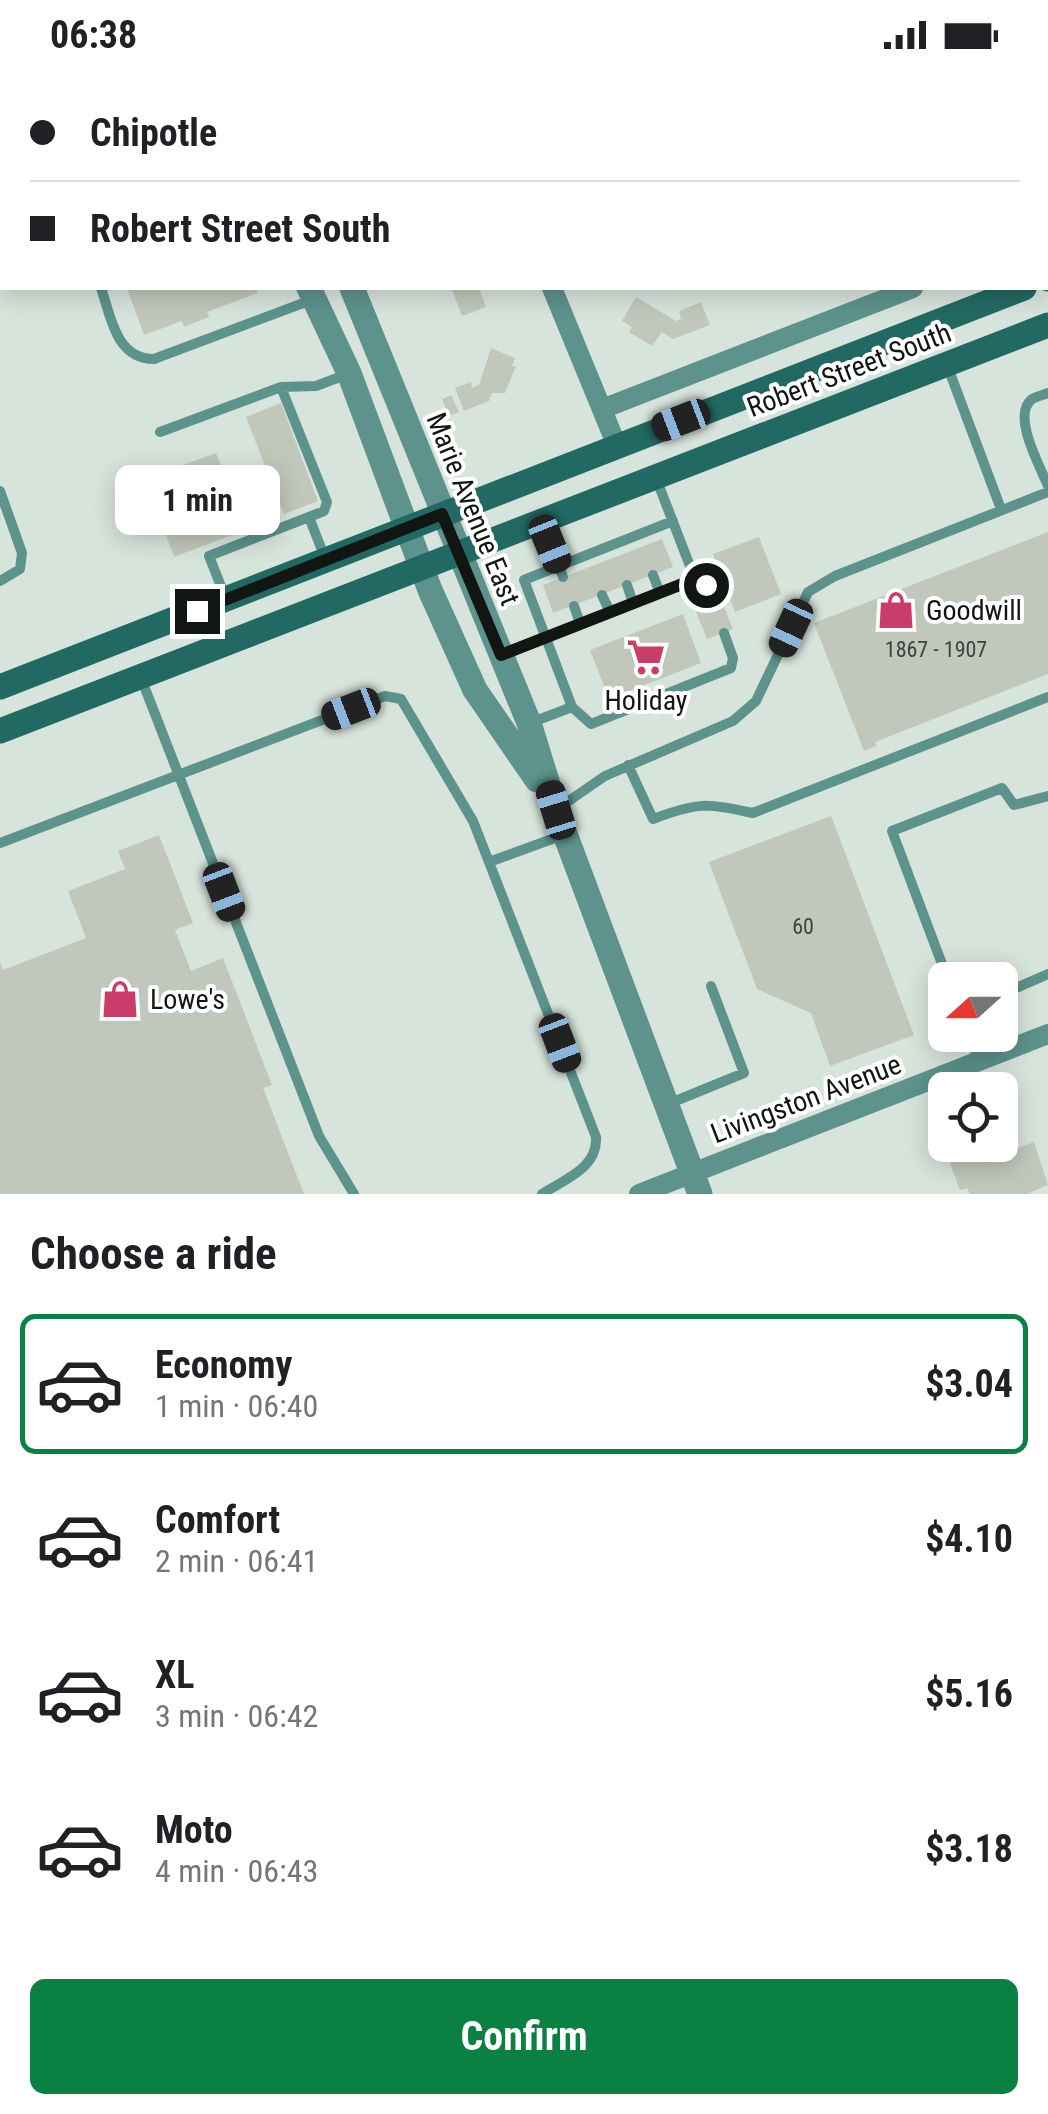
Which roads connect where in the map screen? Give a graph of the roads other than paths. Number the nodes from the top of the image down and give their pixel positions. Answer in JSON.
{"nodes":[{"id":1,"x":102,"y":290,"type":"edge"},
{"id":2,"x":353,"y":290,"type":"edge"},
{"id":3,"x":553,"y":290,"type":"edge"},
{"id":4,"x":908,"y":290,"type":"edge"},
{"id":5,"x":1019,"y":290,"type":"edge"},
{"id":6,"x":311,"y":293,"type":"edge"},
{"id":7,"x":965,"y":310,"type":"junction"},
{"id":8,"x":1048,"y":324,"type":"edge"},
{"id":9,"x":946,"y":364,"type":"junction"},
{"id":10,"x":349,"y":373,"type":"junction"},
{"id":11,"x":281,"y":387,"type":"junction"},
{"id":12,"x":1048,"y":393,"type":"edge"},
{"id":13,"x":602,"y":409,"type":"junction"},
{"id":14,"x":160,"y":432,"type":"dead end"},
{"id":15,"x":616,"y":446,"type":"junction"},
{"id":16,"x":656,"y":478,"type":"junction"},
{"id":17,"x":1048,"y":489,"type":"edge"},
{"id":18,"x":0,"y":491,"type":"edge"},
{"id":19,"x":1002,"y":510,"type":"junction"},
{"id":20,"x":442,"y":514,"type":"junction"},
{"id":21,"x":309,"y":516,"type":"junction"},
{"id":22,"x":673,"y":522,"type":"junction"},
{"id":23,"x":542,"y":523,"type":"junction"},
{"id":24,"x":406,"y":528,"type":"junction"},
{"id":25,"x":458,"y":556,"type":"junction"},
{"id":26,"x":326,"y":560,"type":"junction"},
{"id":27,"x":422,"y":570,"type":"junction"},
{"id":28,"x":561,"y":572,"type":"junction"},
{"id":29,"x":653,"y":575,"type":"dead end"},
{"id":30,"x":0,"y":581,"type":"edge"},
{"id":31,"x":627,"y":585,"type":"dead end"},
{"id":32,"x":660,"y":593,"type":"junction"},
{"id":33,"x":602,"y":594,"type":"dead end"},
{"id":34,"x":226,"y":599,"type":"junction"},
{"id":35,"x":634,"y":603,"type":"junction"},
{"id":36,"x":574,"y":606,"type":"dead end"},
{"id":37,"x":610,"y":612,"type":"junction"},
{"id":38,"x":580,"y":623,"type":"junction"},
{"id":39,"x":724,"y":632,"type":"dead end"},
{"id":40,"x":545,"y":636,"type":"junction"},
{"id":41,"x":501,"y":655,"type":"junction"},
{"id":42,"x":141,"y":677,"type":"junction"},
{"id":43,"x":0,"y":687,"type":"edge"},
{"id":44,"x":1048,"y":697,"type":"edge"},
{"id":45,"x":572,"y":707,"type":"junction"},
{"id":46,"x":529,"y":724,"type":"junction"},
{"id":47,"x":0,"y":731,"type":"edge"},
{"id":48,"x":628,"y":765,"type":"junction"},
{"id":49,"x":180,"y":776,"type":"junction"},
{"id":50,"x":1048,"y":796,"type":"edge"},
{"id":51,"x":561,"y":822,"type":"junction"},
{"id":52,"x":0,"y":843,"type":"edge"},
{"id":53,"x":489,"y":862,"type":"junction"},
{"id":54,"x":941,"y":962,"type":"edge"},
{"id":55,"x":1048,"y":974,"type":"edge"},
{"id":56,"x":711,"y":986,"type":"dead end"},
{"id":57,"x":1018,"y":986,"type":"edge"},
{"id":58,"x":1048,"y":1034,"type":"edge"},
{"id":59,"x":976,"y":1052,"type":"edge"},
{"id":60,"x":979,"y":1061,"type":"junction"},
{"id":61,"x":667,"y":1104,"type":"junction"},
{"id":62,"x":696,"y":1183,"type":"edge"},
{"id":63,"x":354,"y":1194,"type":"edge"},
{"id":64,"x":542,"y":1194,"type":"edge"},
{"id":65,"x":640,"y":1194,"type":"edge"}],
"edges":[{"from":1,"to":6,"type":"lane"},
{"from":2,"to":20,"type":"street","name":"Marie Avenue East"},
{"from":3,"to":13,"type":"street"},
{"from":4,"to":13,"type":"street"},
{"from":5,"to":7,"type":"main road","name":"Robert Street South"},
{"from":6,"to":10,"type":"street","name":"Marie Avenue East"},
{"from":7,"to":9,"type":"main road"},
{"from":7,"to":15,"type":"main road","name":"Robert Street South"},
{"from":8,"to":9,"type":"main road","name":"Robert Street South"},
{"from":9,"to":16,"type":"main road","name":"Robert Street South"},
{"from":9,"to":19,"type":"lane"},
{"from":10,"to":11,"type":"lane"},
{"from":10,"to":24,"type":"street","name":"Marie Avenue East"},
{"from":11,"to":14,"type":"lane"},
{"from":11,"to":21,"type":"lane"},
{"from":12,"to":17,"type":"lane"},
{"from":13,"to":15,"type":"street"},
{"from":15,"to":20,"type":"main road","name":"Robert Street South"},
{"from":16,"to":22,"type":"lane"},
{"from":16,"to":23,"type":"main road","name":"Robert Street South"},
{"from":17,"to":19,"type":"lane"},
{"from":18,"to":30,"type":"lane"},
{"from":19,"to":48,"type":"lane"},
{"from":20,"to":24,"type":"main road","name":"Robert Street South"},
{"from":20,"to":25,"type":"street","name":"Marie Avenue East"},
{"from":21,"to":26,"type":"lane"},
{"from":21,"to":34,"type":"lane"},
{"from":22,"to":28,"type":"lane"},
{"from":22,"to":32,"type":"lane"},
{"from":23,"to":25,"type":"main road","name":"Robert Street South"},
{"from":23,"to":28,"type":"lane"},
{"from":24,"to":26,"type":"main road","name":"Robert Street South"},
{"from":24,"to":27,"type":"street","name":"Marie Avenue East"},
{"from":25,"to":27,"type":"main road","name":"Robert Street South"},
{"from":25,"to":41,"type":"street","name":"Marie Avenue East"},
{"from":26,"to":34,"type":"main road","name":"Robert Street South"},
{"from":27,"to":42,"type":"main road","name":"Robert Street South"},
{"from":27,"to":51,"type":"street","name":"Marie Avenue East"},
{"from":28,"to":40,"type":"lane"},
{"from":29,"to":32,"type":"lane"},
{"from":31,"to":35,"type":"lane"},
{"from":32,"to":35,"type":"lane"},
{"from":33,"to":37,"type":"lane"},
{"from":34,"to":43,"type":"main road","name":"Robert Street South"},
{"from":35,"to":37,"type":"lane"},
{"from":36,"to":38,"type":"lane"},
{"from":37,"to":38,"type":"lane"},
{"from":38,"to":40,"type":"lane"},
{"from":39,"to":45,"type":"lane"},
{"from":40,"to":41,"type":"lane"},
{"from":40,"to":45,"type":"lane"},
{"from":41,"to":46,"type":"street","name":"Marie Avenue East"},
{"from":42,"to":47,"type":"main road","name":"Robert Street South"},
{"from":42,"to":49,"type":"lane"},
{"from":44,"to":48,"type":"lane"},
{"from":45,"to":46,"type":"lane"},
{"from":46,"to":51,"type":"street","name":"Marie Avenue East"},
{"from":48,"to":51,"type":"lane"},
{"from":49,"to":52,"type":"lane"},
{"from":49,"to":53,"type":"lane"},
{"from":49,"to":63,"type":"lane"},
{"from":50,"to":54,"type":"lane"},
{"from":51,"to":53,"type":"lane"},
{"from":51,"to":61,"type":"street","name":"Marie Avenue East"},
{"from":53,"to":64,"type":"lane"},
{"from":55,"to":57,"type":"lane"},
{"from":56,"to":61,"type":"lane"},
{"from":58,"to":60,"type":"street","name":"Livingston Avenue"},
{"from":59,"to":60,"type":"lane"},
{"from":60,"to":62,"type":"street","name":"Livingston Avenue"},
{"from":61,"to":62,"type":"street","name":"Marie Avenue East"},
{"from":62,"to":65,"type":"street","name":"Livingston Avenue"}]}
